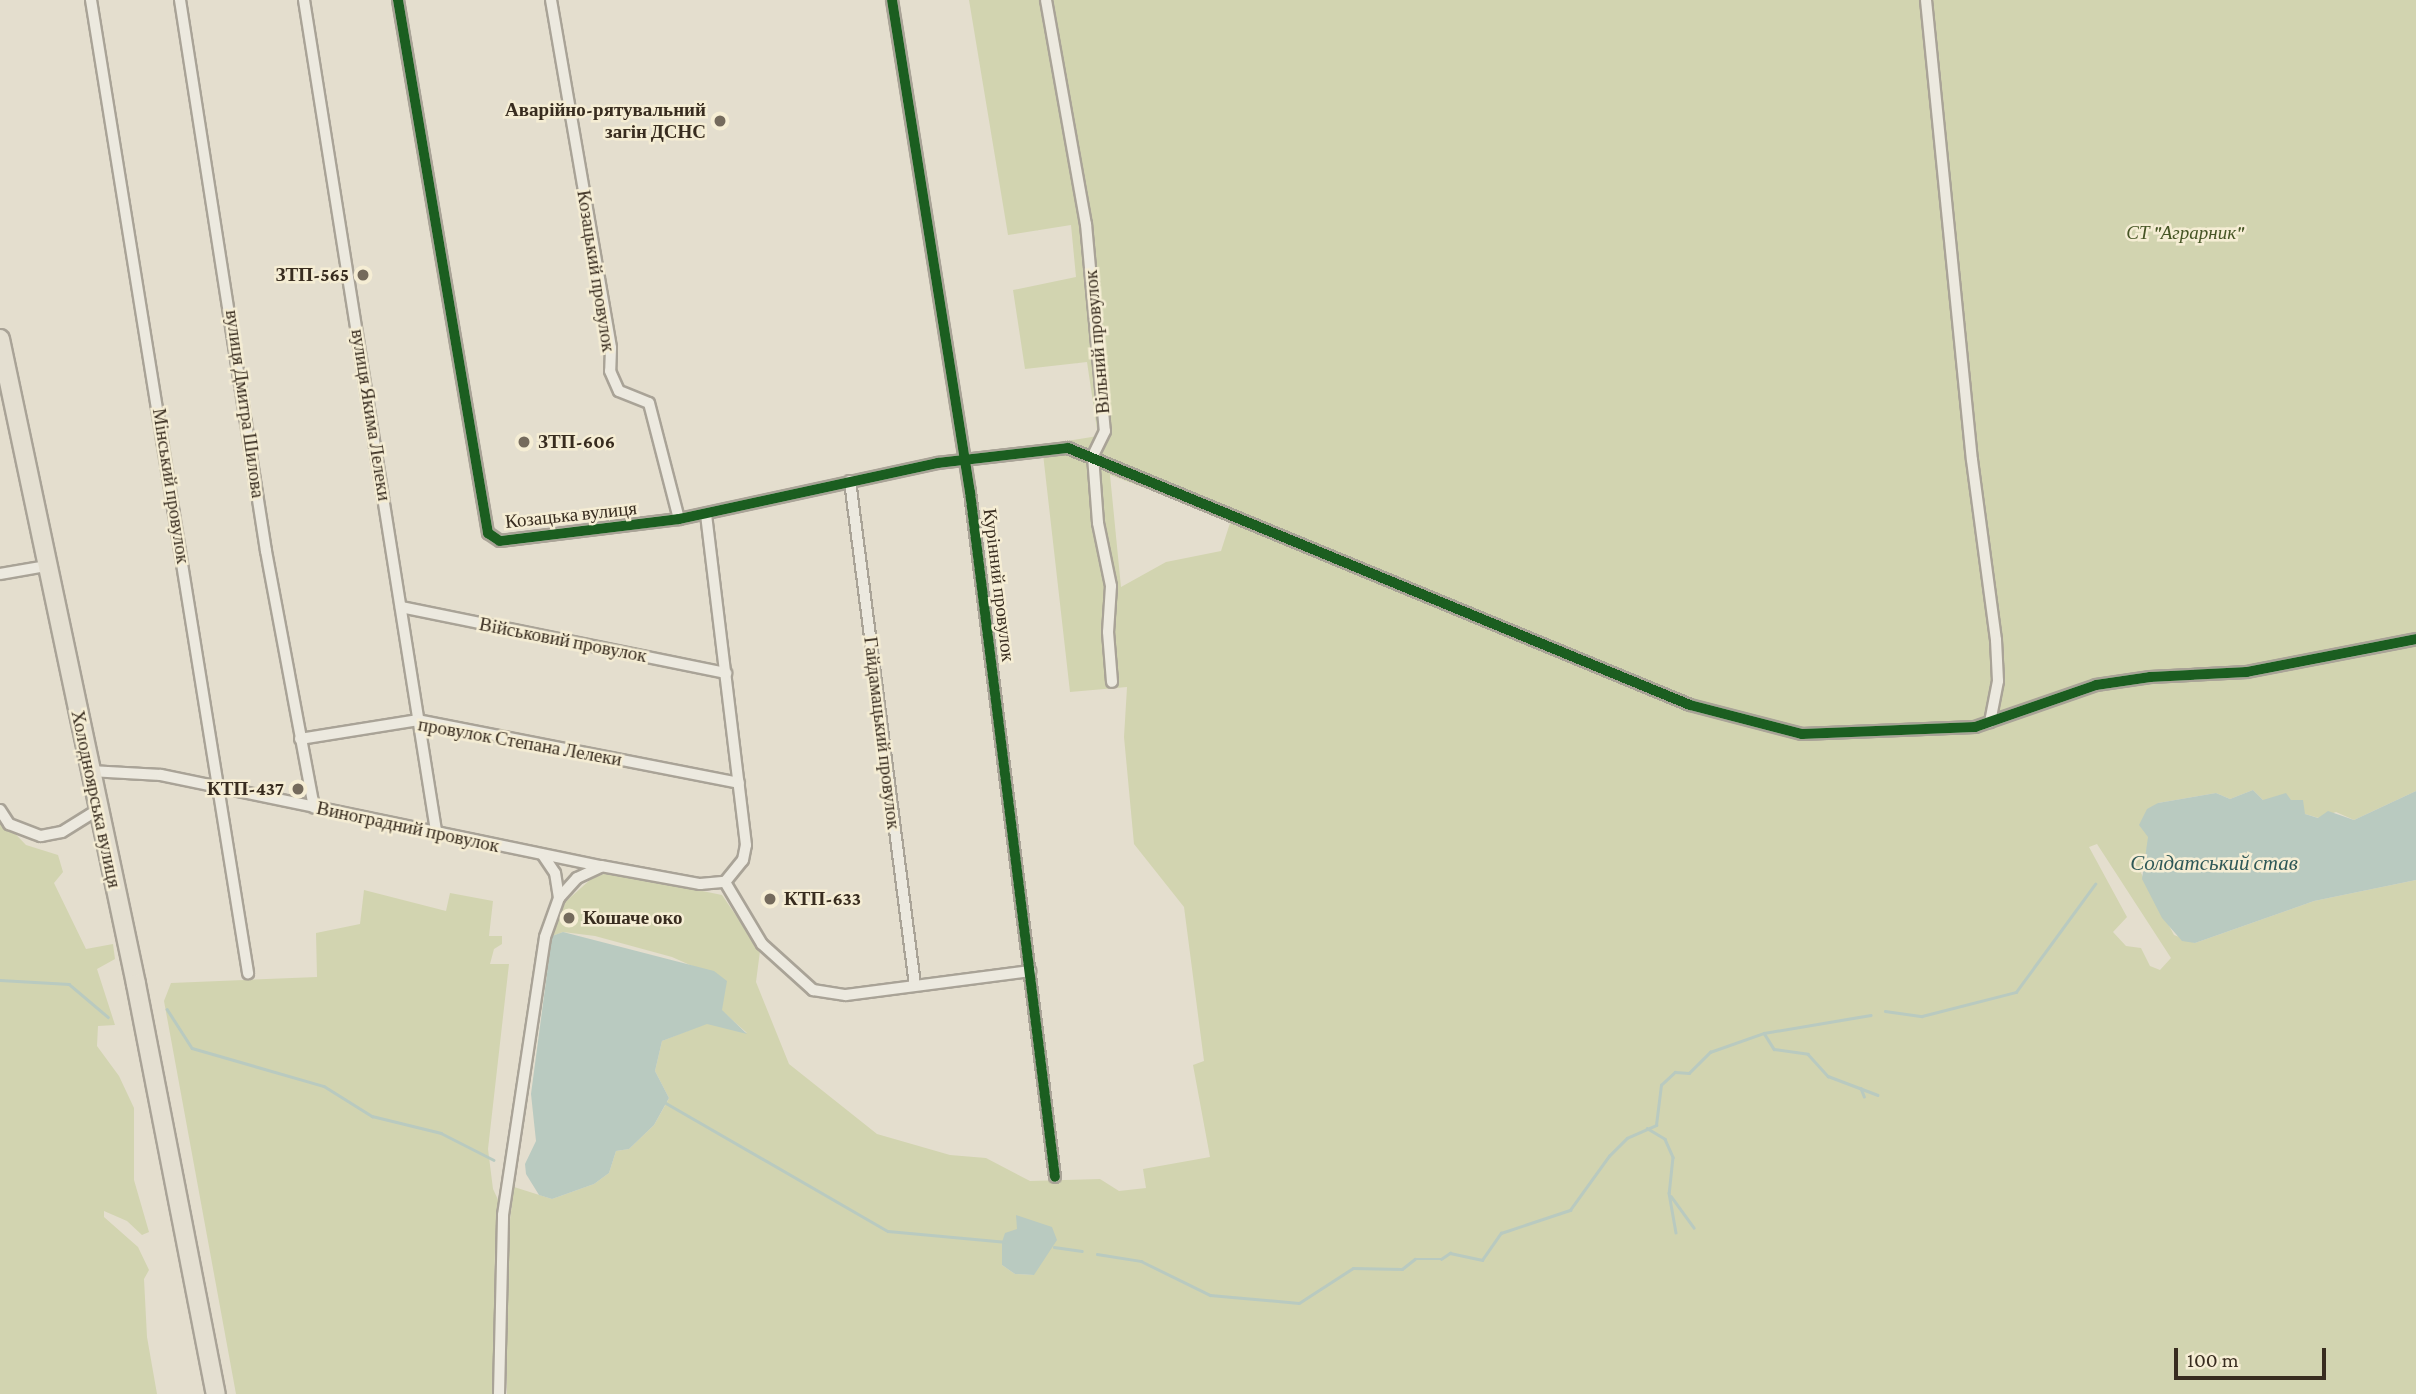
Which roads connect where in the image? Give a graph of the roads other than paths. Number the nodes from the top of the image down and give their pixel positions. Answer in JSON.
{"nodes":[{"id":1,"x":91,"y":0,"type":"edge"},
{"id":2,"x":180,"y":0,"type":"edge"},
{"id":3,"x":304,"y":0,"type":"edge"},
{"id":4,"x":398,"y":0,"type":"edge"},
{"id":5,"x":551,"y":0,"type":"edge"},
{"id":6,"x":892,"y":0,"type":"edge"},
{"id":7,"x":1046,"y":0,"type":"edge"},
{"id":8,"x":1926,"y":0,"type":"edge"},
{"id":9,"x":0,"y":339,"type":"edge"},
{"id":10,"x":1093,"y":456,"type":"junction"},
{"id":11,"x":963,"y":460,"type":"junction"},
{"id":12,"x":850,"y":481,"type":"junction"},
{"id":13,"x":706,"y":514,"type":"junction"},
{"id":14,"x":679,"y":519,"type":"junction"},
{"id":15,"x":46,"y":566,"type":"junction"},
{"id":16,"x":0,"y":574,"type":"edge"},
{"id":17,"x":401,"y":607,"type":"junction"},
{"id":18,"x":2416,"y":639,"type":"edge"},
{"id":19,"x":726,"y":673,"type":"junction"},
{"id":20,"x":1112,"y":682,"type":"dead end"},
{"id":21,"x":418,"y":720,"type":"junction"},
{"id":22,"x":1990,"y":722,"type":"junction"},
{"id":23,"x":300,"y":739,"type":"junction"},
{"id":24,"x":90,"y":771,"type":"junction"},
{"id":25,"x":739,"y":783,"type":"junction"},
{"id":26,"x":219,"y":786,"type":"junction"},
{"id":27,"x":314,"y":808,"type":"junction"},
{"id":28,"x":99,"y":809,"type":"junction"},
{"id":29,"x":0,"y":810,"type":"edge"},
{"id":30,"x":436,"y":831,"type":"junction"},
{"id":31,"x":543,"y":855,"type":"junction"},
{"id":32,"x":601,"y":866,"type":"junction"},
{"id":33,"x":725,"y":882,"type":"junction"},
{"id":34,"x":559,"y":898,"type":"junction"},
{"id":35,"x":1030,"y":971,"type":"junction"},
{"id":36,"x":248,"y":973,"type":"dead end"},
{"id":37,"x":915,"y":985,"type":"junction"},
{"id":38,"x":1055,"y":1177,"type":"dead end"},
{"id":39,"x":216,"y":1394,"type":"edge"},
{"id":40,"x":499,"y":1394,"type":"edge"}],
"edges":[{"from":1,"to":26,"type":"street","name":"Мінський провулок"},
{"from":2,"to":23,"type":"street","name":"вулиця Дмитра Шилова"},
{"from":3,"to":17,"type":"street","name":"вулиця Якима Лелеки"},
{"from":4,"to":14,"type":"street","name":"Козацька вулиця"},
{"from":5,"to":14,"type":"street","name":"Козацький провулок"},
{"from":6,"to":11,"type":"street","name":"Курінний провулок"},
{"from":7,"to":10,"type":"street","name":"Вільний провулок"},
{"from":8,"to":22,"type":"street"},
{"from":9,"to":15,"type":"main road","name":"Холодноярська вулиця"},
{"from":10,"to":11,"type":"street","name":"Козацька вулиця"},
{"from":10,"to":20,"type":"street","name":"Вільний провулок"},
{"from":10,"to":22,"type":"street"},
{"from":11,"to":12,"type":"street","name":"Козацька вулиця"},
{"from":11,"to":35,"type":"street","name":"Курінний провулок"},
{"from":12,"to":13,"type":"street","name":"Козацька вулиця"},
{"from":12,"to":37,"type":"street","name":"Гайдамацький провулок"},
{"from":13,"to":14,"type":"street","name":"Козацька вулиця"},
{"from":13,"to":19,"type":"street"},
{"from":15,"to":16,"type":"street"},
{"from":15,"to":24,"type":"main road","name":"Холодноярська вулиця"},
{"from":17,"to":19,"type":"street","name":"Військовий провулок"},
{"from":17,"to":21,"type":"street","name":"вулиця Якима Лелеки"},
{"from":18,"to":22,"type":"street"},
{"from":19,"to":25,"type":"street"},
{"from":21,"to":23,"type":"street","name":"провулок Степана Лелеки"},
{"from":21,"to":25,"type":"street","name":"провулок Степана Лелеки"},
{"from":21,"to":30,"type":"street","name":"вулиця Якима Лелеки"},
{"from":23,"to":27,"type":"street","name":"вулиця Дмитра Шилова"},
{"from":24,"to":26,"type":"street","name":"Виноградний провулок"},
{"from":24,"to":28,"type":"main road","name":"Холодноярська вулиця"},
{"from":25,"to":33,"type":"street"},
{"from":26,"to":27,"type":"street","name":"Виноградний провулок"},
{"from":26,"to":36,"type":"street","name":"Мінський провулок"},
{"from":27,"to":30,"type":"street","name":"Виноградний провулок"},
{"from":28,"to":29,"type":"street"},
{"from":28,"to":39,"type":"main road","name":"Холодноярська вулиця"},
{"from":30,"to":31,"type":"street","name":"Виноградний провулок"},
{"from":31,"to":32,"type":"street","name":"Виноградний провулок"},
{"from":31,"to":34,"type":"street"},
{"from":32,"to":33,"type":"street","name":"Виноградний провулок"},
{"from":32,"to":34,"type":"street"},
{"from":33,"to":37,"type":"street"},
{"from":34,"to":40,"type":"street"},
{"from":35,"to":37,"type":"street"},
{"from":35,"to":38,"type":"street","name":"Курінний провулок"}]}
